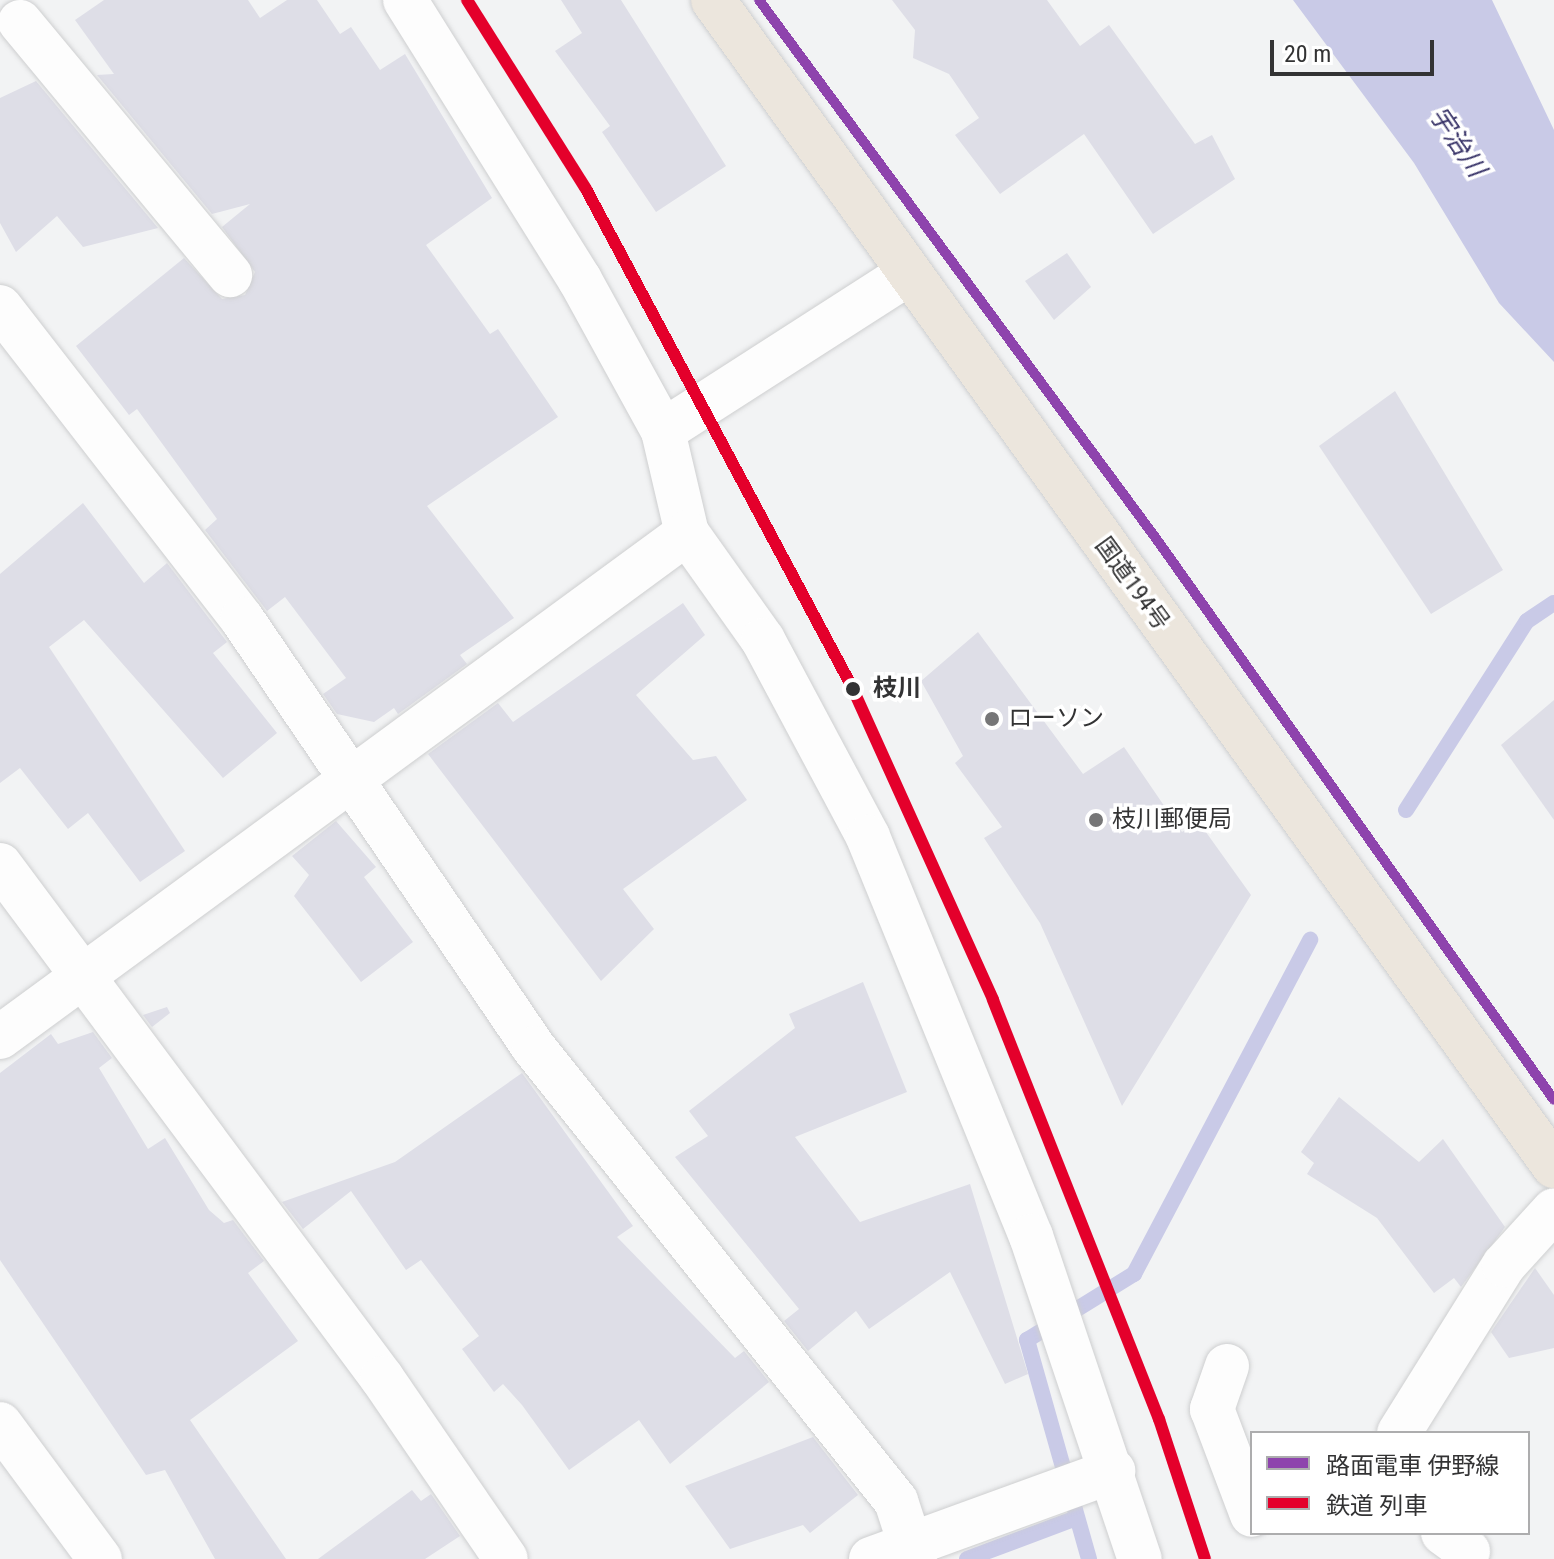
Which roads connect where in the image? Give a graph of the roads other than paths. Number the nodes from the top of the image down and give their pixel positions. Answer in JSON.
{"nodes":[{"id":1,"x":405,"y":0,"type":"edge"},
{"id":2,"x":713,"y":0,"type":"edge"},
{"id":3,"x":21,"y":21,"type":"edge"},
{"id":4,"x":230,"y":275,"type":"dead end"},
{"id":5,"x":906,"y":275,"type":"junction"},
{"id":6,"x":0,"y":307,"type":"edge"},
{"id":7,"x":663,"y":431,"type":"junction"},
{"id":8,"x":687,"y":533,"type":"junction"},
{"id":9,"x":352,"y":772,"type":"junction"},
{"id":10,"x":0,"y":865,"type":"edge"},
{"id":11,"x":84,"y":976,"type":"junction"},
{"id":12,"x":0,"y":1037,"type":"edge"},
{"id":13,"x":1554,"y":1166,"type":"edge"},
{"id":14,"x":1554,"y":1210,"type":"edge"},
{"id":15,"x":1227,"y":1366,"type":"dead end"},
{"id":16,"x":0,"y":1424,"type":"edge"},
{"id":17,"x":1400,"y":1431,"type":"edge"},
{"id":18,"x":1101,"y":1476,"type":"junction"},
{"id":19,"x":1250,"y":1510,"type":"edge"},
{"id":20,"x":899,"y":1555,"type":"edge"},
{"id":21,"x":100,"y":1559,"type":"edge"},
{"id":22,"x":506,"y":1559,"type":"edge"},
{"id":23,"x":1140,"y":1559,"type":"edge"}],
"edges":[{"from":1,"to":7,"type":"street"},
{"from":2,"to":5,"type":"highway","name":"国道194号"},
{"from":3,"to":4,"type":"street"},
{"from":5,"to":7,"type":"street"},
{"from":5,"to":13,"type":"highway","name":"国道194号"},
{"from":6,"to":9,"type":"street"},
{"from":7,"to":8,"type":"street"},
{"from":8,"to":9,"type":"street"},
{"from":8,"to":18,"type":"street"},
{"from":9,"to":11,"type":"street"},
{"from":9,"to":20,"type":"street"},
{"from":10,"to":11,"type":"street"},
{"from":11,"to":12,"type":"street"},
{"from":11,"to":22,"type":"street"},
{"from":14,"to":17,"type":"street"},
{"from":15,"to":19,"type":"street"},
{"from":16,"to":21,"type":"street"},
{"from":18,"to":20,"type":"street"},
{"from":18,"to":23,"type":"street"}]}
